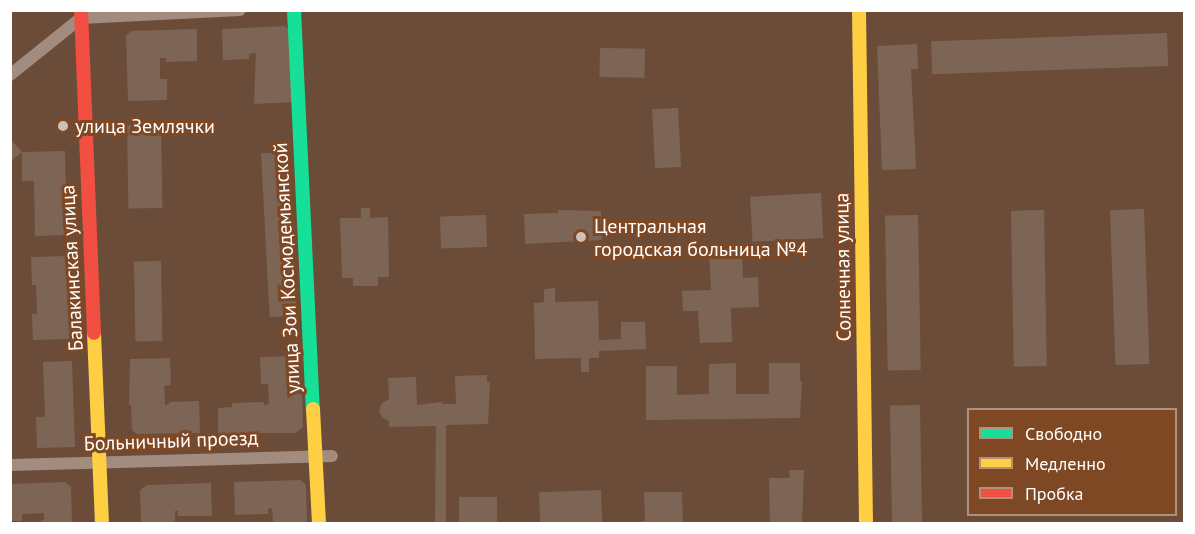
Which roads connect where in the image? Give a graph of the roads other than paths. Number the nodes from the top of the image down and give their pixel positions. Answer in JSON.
{"nodes":[{"id":1,"x":240,"y":10,"type":"edge"},
{"id":2,"x":294,"y":10,"type":"edge"},
{"id":3,"x":859,"y":10,"type":"edge"},
{"id":4,"x":81,"y":14,"type":"edge"},
{"id":5,"x":10,"y":75,"type":"edge"},
{"id":6,"x":316,"y":456,"type":"junction"},
{"id":7,"x":332,"y":456,"type":"dead end"},
{"id":8,"x":100,"y":463,"type":"junction"},
{"id":9,"x":10,"y":465,"type":"edge"},
{"id":10,"x":102,"y":524,"type":"edge"},
{"id":11,"x":319,"y":524,"type":"edge"},
{"id":12,"x":866,"y":524,"type":"edge"}],
"edges":[{"from":1,"to":4,"type":"street"},
{"from":2,"to":6,"type":"street","name":"улица Зои Космодемьянской"},
{"from":3,"to":12,"type":"street","name":"Солнечная улица"},
{"from":4,"to":5,"type":"street"},
{"from":4,"to":8,"type":"street","name":"Балакинская улица"},
{"from":6,"to":7,"type":"street","name":"Больничный проезд"},
{"from":6,"to":8,"type":"street","name":"Больничный проезд"},
{"from":6,"to":11,"type":"street","name":"улица Зои Космодемьянской"},
{"from":8,"to":9,"type":"street","name":"Больничный проезд"},
{"from":8,"to":10,"type":"street","name":"Балакинская улица"}]}
